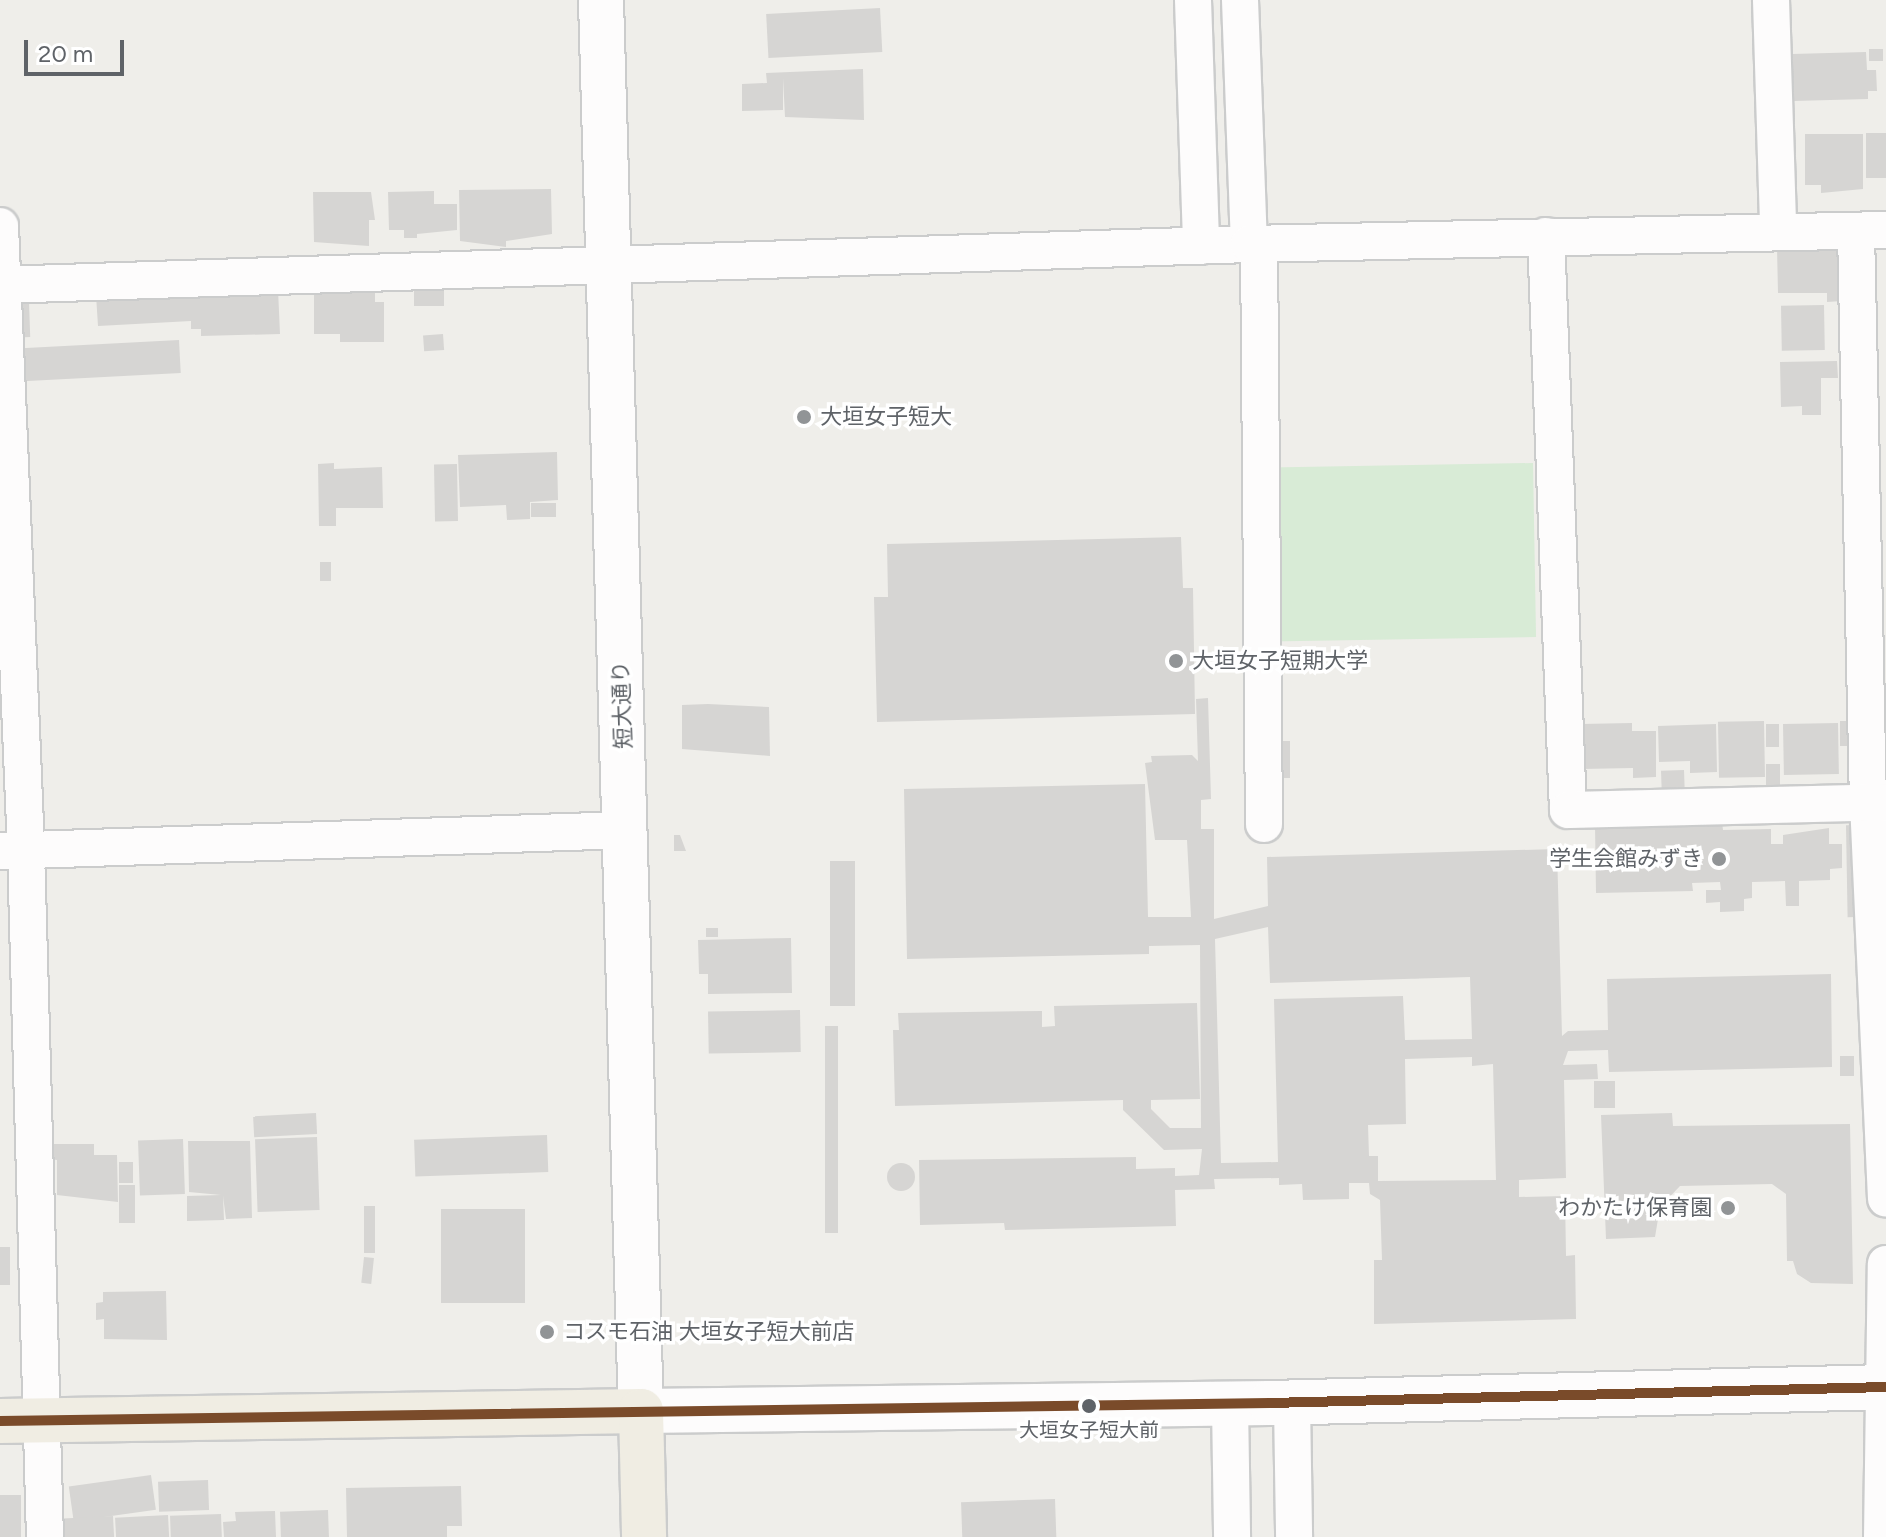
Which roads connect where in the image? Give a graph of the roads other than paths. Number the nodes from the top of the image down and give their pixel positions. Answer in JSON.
{"nodes":[{"id":1,"x":601,"y":0,"type":"edge"},
{"id":2,"x":1193,"y":0,"type":"edge"},
{"id":3,"x":1240,"y":0,"type":"edge"},
{"id":4,"x":1771,"y":0,"type":"edge"},
{"id":5,"x":0,"y":226,"type":"edge"},
{"id":6,"x":1778,"y":229,"type":"junction"},
{"id":7,"x":1871,"y":230,"type":"edge"},
{"id":8,"x":1546,"y":236,"type":"junction"},
{"id":9,"x":1233,"y":245,"type":"junction"},
{"id":10,"x":609,"y":263,"type":"junction"},
{"id":11,"x":1,"y":285,"type":"edge"},
{"id":12,"x":1877,"y":802,"type":"edge"},
{"id":13,"x":1264,"y":824,"type":"dead end"},
{"id":14,"x":625,"y":830,"type":"junction"},
{"id":15,"x":13,"y":851,"type":"edge"},
{"id":16,"x":1886,"y":1199,"type":"edge"},
{"id":17,"x":1886,"y":1264,"type":"edge"},
{"id":18,"x":1884,"y":1388,"type":"edge"},
{"id":19,"x":1259,"y":1403,"type":"junction"},
{"id":20,"x":641,"y":1411,"type":"junction"},
{"id":21,"x":21,"y":1421,"type":"edge"},
{"id":22,"x":45,"y":1537,"type":"edge"},
{"id":23,"x":644,"y":1537,"type":"edge"},
{"id":24,"x":1232,"y":1537,"type":"edge"},
{"id":25,"x":1294,"y":1537,"type":"edge"},
{"id":26,"x":1882,"y":1537,"type":"edge"}],
"edges":[{"from":1,"to":10,"type":"street","name":"短大通り"},
{"from":2,"to":9,"type":"street"},
{"from":3,"to":9,"type":"street"},
{"from":4,"to":6,"type":"street"},
{"from":5,"to":11,"type":"street"},
{"from":6,"to":7,"type":"street"},
{"from":6,"to":8,"type":"street"},
{"from":7,"to":12,"type":"street"},
{"from":8,"to":9,"type":"street"},
{"from":8,"to":12,"type":"street"},
{"from":9,"to":10,"type":"street"},
{"from":9,"to":13,"type":"street"},
{"from":10,"to":11,"type":"street"},
{"from":10,"to":14,"type":"street","name":"短大通り"},
{"from":11,"to":15,"type":"street"},
{"from":12,"to":16,"type":"street"},
{"from":14,"to":15,"type":"street"},
{"from":14,"to":20,"type":"street","name":"短大通り"},
{"from":15,"to":21,"type":"street"},
{"from":17,"to":18,"type":"street"},
{"from":18,"to":19,"type":"street"},
{"from":18,"to":26,"type":"street"},
{"from":19,"to":20,"type":"street"},
{"from":19,"to":24,"type":"street"},
{"from":19,"to":25,"type":"street"},
{"from":20,"to":21,"type":"highway"},
{"from":20,"to":23,"type":"highway"},
{"from":21,"to":22,"type":"street"}]}
